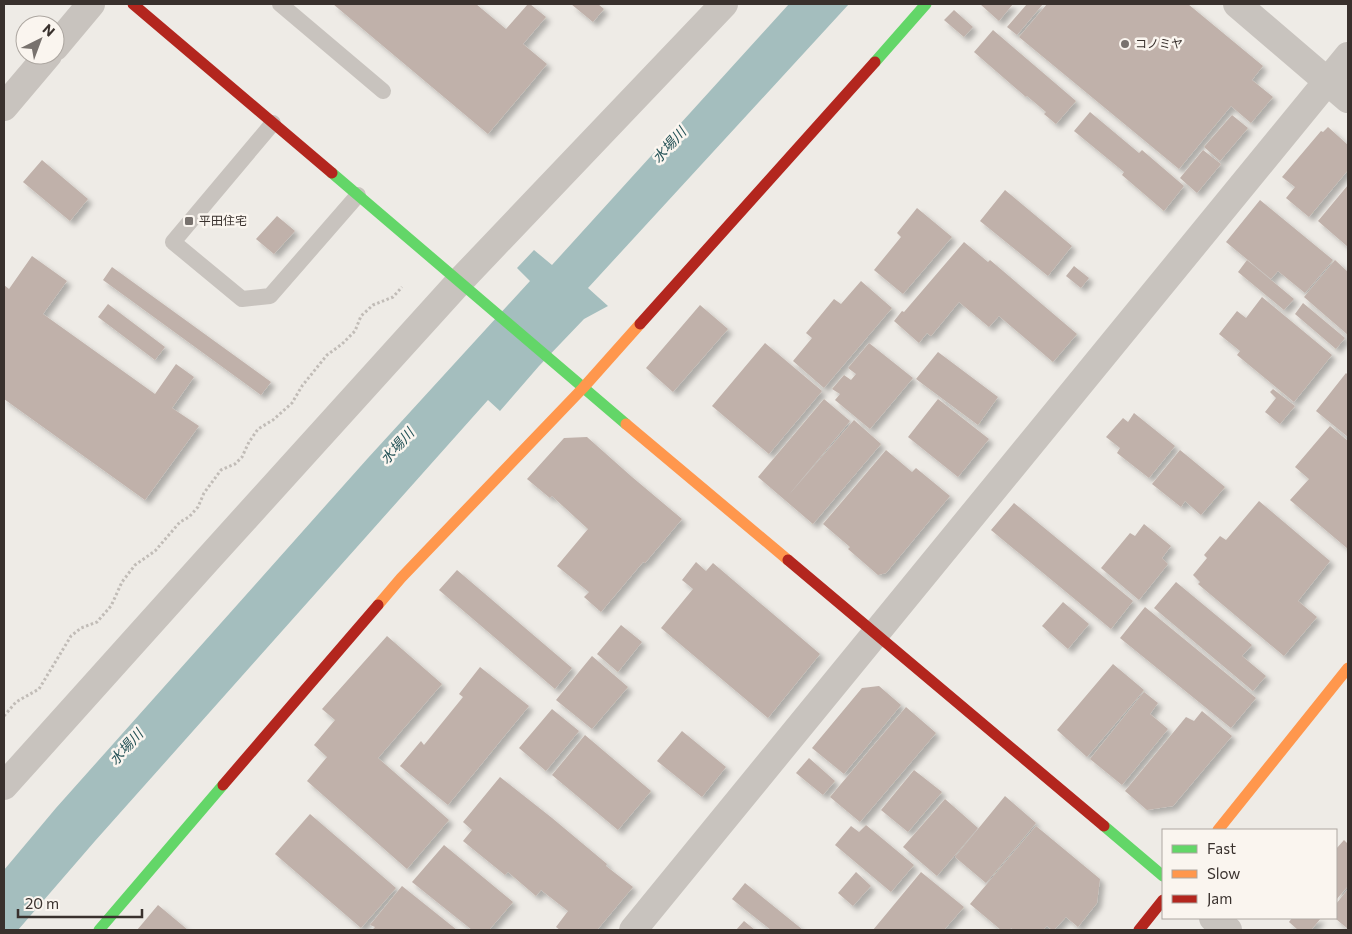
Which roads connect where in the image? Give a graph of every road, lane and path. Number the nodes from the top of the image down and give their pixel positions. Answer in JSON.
{"nodes":[{"id":1,"x":91,"y":4,"type":"edge"},
{"id":2,"x":133,"y":4,"type":"edge"},
{"id":3,"x":280,"y":4,"type":"edge"},
{"id":4,"x":724,"y":4,"type":"edge"},
{"id":5,"x":926,"y":4,"type":"edge"},
{"id":6,"x":1237,"y":4,"type":"edge"},
{"id":7,"x":65,"y":34,"type":"edge"},
{"id":8,"x":1348,"y":56,"type":"edge"},
{"id":9,"x":40,"y":65,"type":"edge"},
{"id":10,"x":1327,"y":82,"type":"junction"},
{"id":11,"x":383,"y":91,"type":"dead end"},
{"id":12,"x":1348,"y":100,"type":"edge"},
{"id":13,"x":4,"y":107,"type":"edge"},
{"id":14,"x":273,"y":123,"type":"junction"},
{"id":15,"x":358,"y":195,"type":"junction"},
{"id":16,"x":402,"y":287,"type":"dead end"},
{"id":17,"x":469,"y":289,"type":"junction"},
{"id":18,"x":583,"y":388,"type":"junction"},
{"id":19,"x":876,"y":633,"type":"junction"},
{"id":20,"x":1348,"y":668,"type":"edge"},
{"id":21,"x":4,"y":716,"type":"edge"},
{"id":22,"x":4,"y":786,"type":"edge"},
{"id":23,"x":1219,"y":829,"type":"edge"},
{"id":24,"x":1162,"y":875,"type":"edge"},
{"id":25,"x":1162,"y":901,"type":"edge"},
{"id":26,"x":1214,"y":919,"type":"edge"},
{"id":27,"x":99,"y":930,"type":"edge"},
{"id":28,"x":633,"y":930,"type":"edge"},
{"id":29,"x":1139,"y":930,"type":"edge"},
{"id":30,"x":1228,"y":930,"type":"edge"}],
"edges":[{"from":1,"to":7,"type":"street"},
{"from":2,"to":14,"type":"street"},
{"from":3,"to":11,"type":"lane"},
{"from":4,"to":17,"type":"street"},
{"from":5,"to":18,"type":"street"},
{"from":6,"to":10,"type":"street"},
{"from":8,"to":10,"type":"street"},
{"from":9,"to":13,"type":"street"},
{"from":10,"to":12,"type":"street"},
{"from":10,"to":19,"type":"street"},
{"from":14,"to":15,"type":"street"},
{"from":14,"to":15,"type":"lane"},
{"from":15,"to":17,"type":"street"},
{"from":16,"to":21,"type":"path"},
{"from":17,"to":18,"type":"street"},
{"from":17,"to":22,"type":"street"},
{"from":18,"to":19,"type":"street"},
{"from":18,"to":27,"type":"street"},
{"from":19,"to":24,"type":"street"},
{"from":19,"to":28,"type":"street"},
{"from":20,"to":23,"type":"street"},
{"from":25,"to":29,"type":"street"},
{"from":26,"to":30,"type":"street"}]}
